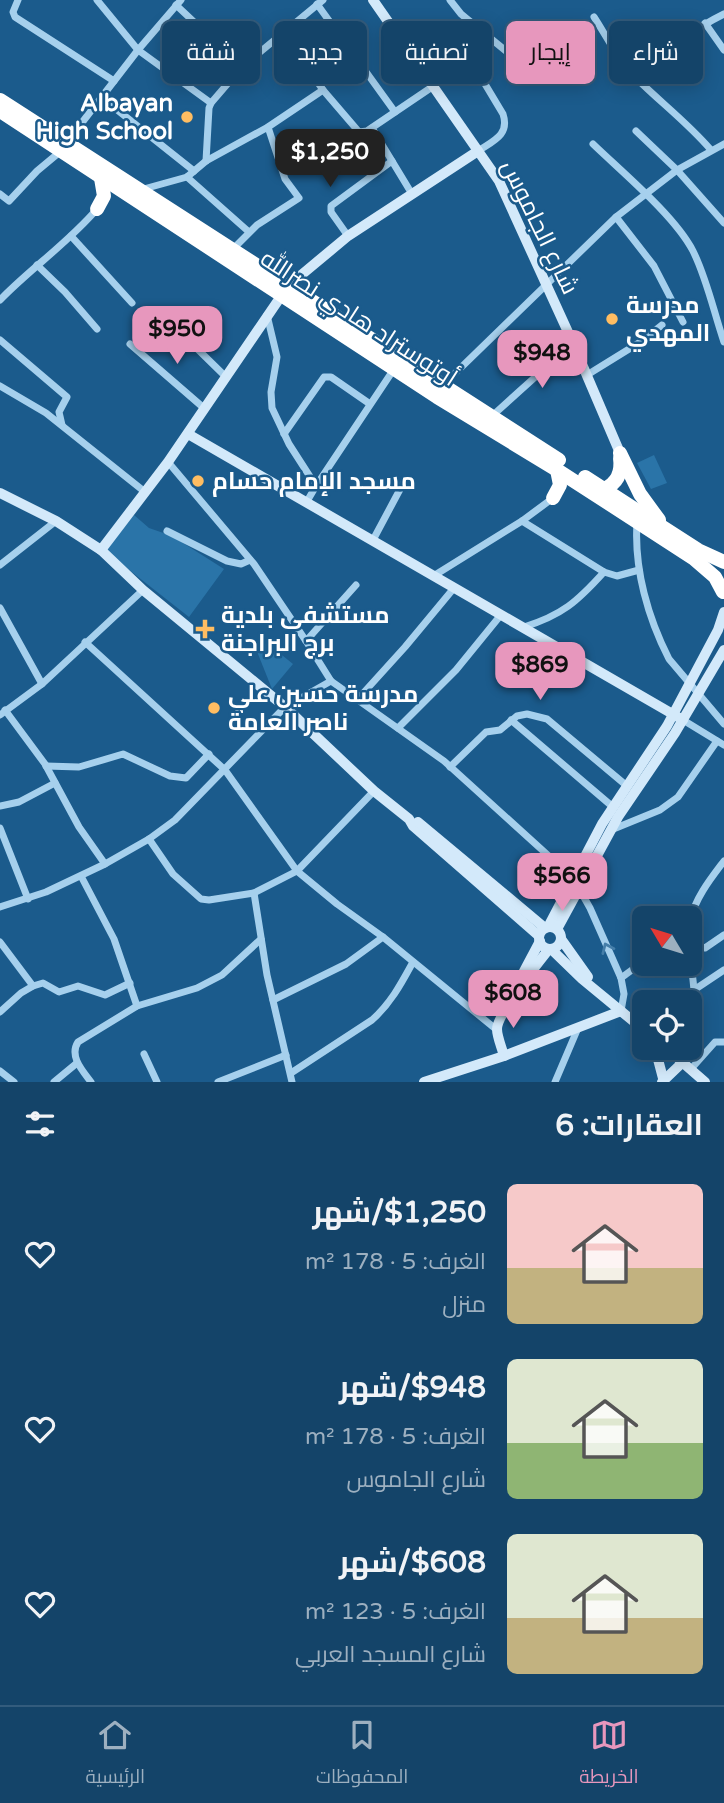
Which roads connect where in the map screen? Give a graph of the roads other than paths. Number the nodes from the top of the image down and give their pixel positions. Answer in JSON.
{"nodes":[{"id":1,"x":18,"y":0,"type":"edge"},
{"id":2,"x":97,"y":0,"type":"edge"},
{"id":3,"x":373,"y":0,"type":"edge"},
{"id":4,"x":450,"y":0,"type":"edge"},
{"id":5,"x":320,"y":2,"type":"edge"},
{"id":6,"x":178,"y":3,"type":"edge"},
{"id":7,"x":724,"y":14,"type":"edge"},
{"id":8,"x":594,"y":17,"type":"dead end"},
{"id":9,"x":196,"y":21,"type":"edge"},
{"id":10,"x":297,"y":21,"type":"edge"},
{"id":11,"x":705,"y":23,"type":"joint"},
{"id":12,"x":274,"y":40,"type":"edge"},
{"id":13,"x":609,"y":41,"type":"edge"},
{"id":14,"x":138,"y":50,"type":"junction"},
{"id":15,"x":724,"y":50,"type":"edge"},
{"id":16,"x":506,"y":51,"type":"edge"},
{"id":17,"x":260,"y":52,"type":"edge"},
{"id":18,"x":114,"y":80,"type":"junction"},
{"id":19,"x":227,"y":84,"type":"edge"},
{"id":20,"x":319,"y":84,"type":"edge"},
{"id":21,"x":485,"y":84,"type":"edge"},
{"id":22,"x":643,"y":84,"type":"edge"},
{"id":23,"x":432,"y":87,"type":"junction"},
{"id":24,"x":323,"y":89,"type":"junction"},
{"id":25,"x":101,"y":97,"type":"junction"},
{"id":26,"x":0,"y":100,"type":"edge"},
{"id":27,"x":211,"y":103,"type":"junction"},
{"id":28,"x":0,"y":111,"type":"edge"},
{"id":29,"x":395,"y":112,"type":"junction"},
{"id":30,"x":268,"y":127,"type":"junction"},
{"id":31,"x":372,"y":128,"type":"junction"},
{"id":32,"x":636,"y":131,"type":"dead end"},
{"id":33,"x":593,"y":144,"type":"dead end"},
{"id":34,"x":724,"y":144,"type":"edge"},
{"id":35,"x":64,"y":146,"type":"junction"},
{"id":36,"x":711,"y":150,"type":"junction"},
{"id":37,"x":478,"y":151,"type":"junction"},
{"id":38,"x":206,"y":161,"type":"junction"},
{"id":39,"x":392,"y":161,"type":"junction"},
{"id":40,"x":677,"y":170,"type":"junction"},
{"id":41,"x":194,"y":171,"type":"junction"},
{"id":42,"x":187,"y":177,"type":"junction"},
{"id":43,"x":101,"y":178,"type":"junction"},
{"id":44,"x":134,"y":193,"type":"junction"},
{"id":45,"x":0,"y":194,"type":"edge"},
{"id":46,"x":412,"y":194,"type":"junction"},
{"id":47,"x":645,"y":194,"type":"junction"},
{"id":48,"x":97,"y":209,"type":"junction"},
{"id":49,"x":616,"y":217,"type":"junction"},
{"id":50,"x":724,"y":223,"type":"edge"},
{"id":51,"x":249,"y":232,"type":"junction"},
{"id":52,"x":71,"y":236,"type":"junction"},
{"id":53,"x":348,"y":236,"type":"junction"},
{"id":54,"x":232,"y":249,"type":"junction"},
{"id":55,"x":37,"y":265,"type":"junction"},
{"id":56,"x":546,"y":283,"type":"junction"},
{"id":57,"x":285,"y":290,"type":"junction"},
{"id":58,"x":0,"y":300,"type":"edge"},
{"id":59,"x":132,"y":303,"type":"dead end"},
{"id":60,"x":267,"y":314,"type":"junction"},
{"id":61,"x":683,"y":323,"type":"dead end"},
{"id":62,"x":662,"y":325,"type":"dead end"},
{"id":63,"x":97,"y":329,"type":"dead end"},
{"id":64,"x":177,"y":329,"type":"dead end"},
{"id":65,"x":0,"y":340,"type":"edge"},
{"id":66,"x":724,"y":342,"type":"edge"},
{"id":67,"x":573,"y":343,"type":"junction"},
{"id":68,"x":130,"y":344,"type":"dead end"},
{"id":69,"x":394,"y":369,"type":"junction"},
{"id":70,"x":587,"y":375,"type":"junction"},
{"id":71,"x":226,"y":377,"type":"junction"},
{"id":72,"x":0,"y":386,"type":"edge"},
{"id":73,"x":442,"y":386,"type":"junction"},
{"id":74,"x":370,"y":404,"type":"junction"},
{"id":75,"x":205,"y":409,"type":"junction"},
{"id":76,"x":492,"y":417,"type":"junction"},
{"id":77,"x":62,"y":425,"type":"junction"},
{"id":78,"x":188,"y":434,"type":"junction"},
{"id":79,"x":284,"y":434,"type":"junction"},
{"id":80,"x":620,"y":453,"type":"junction"},
{"id":81,"x":168,"y":462,"type":"junction"},
{"id":82,"x":557,"y":470,"type":"junction"},
{"id":83,"x":405,"y":480,"type":"dead end"},
{"id":84,"x":579,"y":485,"type":"junction"},
{"id":85,"x":316,"y":486,"type":"junction"},
{"id":86,"x":604,"y":489,"type":"junction"},
{"id":87,"x":145,"y":492,"type":"junction"},
{"id":88,"x":0,"y":494,"type":"edge"},
{"id":89,"x":553,"y":498,"type":"junction"},
{"id":90,"x":306,"y":503,"type":"junction"},
{"id":91,"x":57,"y":520,"type":"junction"},
{"id":92,"x":522,"y":521,"type":"junction"},
{"id":93,"x":637,"y":523,"type":"junction"},
{"id":94,"x":167,"y":531,"type":"dead end"},
{"id":95,"x":669,"y":532,"type":"junction"},
{"id":96,"x":373,"y":540,"type":"junction"},
{"id":97,"x":101,"y":550,"type":"junction"},
{"id":98,"x":250,"y":560,"type":"junction"},
{"id":99,"x":724,"y":562,"type":"edge"},
{"id":100,"x":0,"y":565,"type":"edge"},
{"id":101,"x":639,"y":570,"type":"junction"},
{"id":102,"x":604,"y":572,"type":"junction"},
{"id":103,"x":435,"y":575,"type":"junction"},
{"id":104,"x":724,"y":582,"type":"edge"},
{"id":105,"x":356,"y":585,"type":"dead end"},
{"id":106,"x":454,"y":588,"type":"junction"},
{"id":107,"x":143,"y":590,"type":"junction"},
{"id":108,"x":724,"y":594,"type":"edge"},
{"id":109,"x":0,"y":608,"type":"edge"},
{"id":110,"x":724,"y":612,"type":"edge"},
{"id":111,"x":500,"y":616,"type":"junction"},
{"id":112,"x":523,"y":628,"type":"junction"},
{"id":113,"x":306,"y":641,"type":"junction"},
{"id":114,"x":85,"y":642,"type":"junction"},
{"id":115,"x":724,"y":650,"type":"edge"},
{"id":116,"x":331,"y":681,"type":"junction"},
{"id":117,"x":689,"y":683,"type":"junction"},
{"id":118,"x":42,"y":684,"type":"junction"},
{"id":119,"x":698,"y":693,"type":"junction"},
{"id":120,"x":357,"y":700,"type":"junction"},
{"id":121,"x":285,"y":708,"type":"junction"},
{"id":122,"x":3,"y":712,"type":"edge"},
{"id":123,"x":678,"y":717,"type":"junction"},
{"id":124,"x":512,"y":720,"type":"junction"},
{"id":125,"x":724,"y":724,"type":"edge"},
{"id":126,"x":398,"y":728,"type":"junction"},
{"id":127,"x":720,"y":743,"type":"edge"},
{"id":128,"x":209,"y":754,"type":"junction"},
{"id":129,"x":47,"y":766,"type":"junction"},
{"id":130,"x":450,"y":767,"type":"junction"},
{"id":131,"x":225,"y":770,"type":"junction"},
{"id":132,"x":55,"y":783,"type":"junction"},
{"id":133,"x":627,"y":786,"type":"junction"},
{"id":134,"x":374,"y":790,"type":"junction"},
{"id":135,"x":1,"y":802,"type":"edge"},
{"id":136,"x":612,"y":807,"type":"junction"},
{"id":137,"x":0,"y":828,"type":"edge"},
{"id":138,"x":611,"y":830,"type":"junction"},
{"id":139,"x":149,"y":839,"type":"junction"},
{"id":140,"x":724,"y":861,"type":"edge"},
{"id":141,"x":105,"y":864,"type":"junction"},
{"id":142,"x":717,"y":871,"type":"junction"},
{"id":143,"x":297,"y":872,"type":"junction"},
{"id":144,"x":81,"y":876,"type":"junction"},
{"id":145,"x":724,"y":881,"type":"edge"},
{"id":146,"x":576,"y":883,"type":"junction"},
{"id":147,"x":254,"y":893,"type":"junction"},
{"id":148,"x":28,"y":899,"type":"junction"},
{"id":149,"x":697,"y":906,"type":"edge"},
{"id":150,"x":0,"y":907,"type":"edge"},
{"id":151,"x":724,"y":935,"type":"edge"},
{"id":152,"x":383,"y":937,"type":"junction"},
{"id":153,"x":549,"y":937,"type":"junction"},
{"id":154,"x":261,"y":939,"type":"junction"},
{"id":155,"x":0,"y":942,"type":"edge"},
{"id":156,"x":702,"y":948,"type":"edge"},
{"id":157,"x":413,"y":962,"type":"junction"},
{"id":158,"x":632,"y":970,"type":"edge"},
{"id":159,"x":724,"y":970,"type":"edge"},
{"id":160,"x":693,"y":976,"type":"edge"},
{"id":161,"x":621,"y":978,"type":"junction"},
{"id":162,"x":130,"y":983,"type":"junction"},
{"id":163,"x":33,"y":986,"type":"junction"},
{"id":164,"x":694,"y":990,"type":"joint"},
{"id":165,"x":273,"y":1000,"type":"junction"},
{"id":166,"x":137,"y":1006,"type":"junction"},
{"id":167,"x":621,"y":1011,"type":"junction"},
{"id":168,"x":0,"y":1012,"type":"edge"},
{"id":169,"x":632,"y":1020,"type":"edge"},
{"id":170,"x":578,"y":1028,"type":"junction"},
{"id":171,"x":497,"y":1030,"type":"junction"},
{"id":172,"x":724,"y":1042,"type":"edge"},
{"id":173,"x":144,"y":1054,"type":"dead end"},
{"id":174,"x":286,"y":1055,"type":"junction"},
{"id":175,"x":504,"y":1056,"type":"junction"},
{"id":176,"x":658,"y":1060,"type":"edge"},
{"id":177,"x":680,"y":1060,"type":"edge"},
{"id":178,"x":77,"y":1063,"type":"junction"},
{"id":179,"x":687,"y":1066,"type":"junction"},
{"id":180,"x":0,"y":1071,"type":"edge"},
{"id":181,"x":291,"y":1073,"type":"junction"},
{"id":182,"x":223,"y":1081,"type":"edge"},
{"id":183,"x":14,"y":1082,"type":"edge"},
{"id":184,"x":54,"y":1082,"type":"edge"},
{"id":185,"x":91,"y":1082,"type":"edge"},
{"id":186,"x":158,"y":1082,"type":"edge"},
{"id":187,"x":292,"y":1082,"type":"edge"},
{"id":188,"x":424,"y":1082,"type":"edge"},
{"id":189,"x":555,"y":1082,"type":"edge"},
{"id":190,"x":663,"y":1082,"type":"edge"},
{"id":191,"x":705,"y":1082,"type":"edge"}],
"edges":[{"from":1,"to":18,"type":"street"},
{"from":2,"to":14,"type":"street"},
{"from":3,"to":23,"type":"street","name":"شارع الجاموس"},
{"from":4,"to":16,"type":"street"},
{"from":5,"to":10,"type":"street"},
{"from":5,"to":29,"type":"street"},
{"from":6,"to":9,"type":"street"},
{"from":6,"to":14,"type":"street"},
{"from":7,"to":11,"type":"street"},
{"from":8,"to":13,"type":"street"},
{"from":11,"to":15,"type":"street"},
{"from":12,"to":17,"type":"street"},
{"from":14,"to":18,"type":"street"},
{"from":14,"to":27,"type":"street"},
{"from":18,"to":25,"type":"street"},
{"from":19,"to":27,"type":"street"},
{"from":20,"to":24,"type":"street"},
{"from":21,"to":37,"type":"street"},
{"from":22,"to":36,"type":"street"},
{"from":23,"to":29,"type":"street"},
{"from":23,"to":37,"type":"street","name":"شارع الجاموس"},
{"from":24,"to":30,"type":"street"},
{"from":24,"to":31,"type":"street"},
{"from":25,"to":35,"type":"street"},
{"from":25,"to":41,"type":"street"},
{"from":26,"to":35,"type":"highway","name":"أوتوستراد هادي نصرالله"},
{"from":27,"to":38,"type":"street"},
{"from":28,"to":35,"type":"highway","name":"أوتوستراد هادي نصرالله"},
{"from":29,"to":31,"type":"street"},
{"from":30,"to":38,"type":"street"},
{"from":30,"to":51,"type":"street"},
{"from":31,"to":39,"type":"street"},
{"from":32,"to":40,"type":"street"},
{"from":33,"to":47,"type":"street"},
{"from":34,"to":36,"type":"street"},
{"from":35,"to":43,"type":"highway","name":"أوتوستراد هادي نصرالله"},
{"from":35,"to":44,"type":"highway","name":"أوتوستراد هادي نصرالله"},
{"from":35,"to":45,"type":"street"},
{"from":36,"to":40,"type":"street"},
{"from":37,"to":46,"type":"street"},
{"from":37,"to":56,"type":"street","name":"شارع الجاموس"},
{"from":38,"to":41,"type":"street"},
{"from":39,"to":46,"type":"street"},
{"from":39,"to":53,"type":"street"},
{"from":40,"to":47,"type":"street"},
{"from":40,"to":50,"type":"street"},
{"from":41,"to":42,"type":"street"},
{"from":42,"to":44,"type":"street"},
{"from":42,"to":51,"type":"street"},
{"from":43,"to":44,"type":"highway","name":"أوتوستراد هادي نصرالله"},
{"from":43,"to":48,"type":"highway"},
{"from":44,"to":48,"type":"highway"},
{"from":44,"to":54,"type":"highway","name":"أوتوستراد هادي نصرالله"},
{"from":44,"to":57,"type":"highway","name":"أوتوستراد هادي نصرالله"},
{"from":46,"to":53,"type":"street"},
{"from":47,"to":49,"type":"street"},
{"from":47,"to":66,"type":"street"},
{"from":48,"to":52,"type":"street"},
{"from":49,"to":56,"type":"street"},
{"from":49,"to":61,"type":"street"},
{"from":51,"to":54,"type":"street"},
{"from":52,"to":55,"type":"street"},
{"from":52,"to":59,"type":"street"},
{"from":53,"to":57,"type":"street"},
{"from":54,"to":57,"type":"highway","name":"أوتوستراد هادي نصرالله"},
{"from":55,"to":58,"type":"street"},
{"from":55,"to":63,"type":"street"},
{"from":56,"to":67,"type":"street","name":"شارع الجاموس"},
{"from":56,"to":73,"type":"street"},
{"from":57,"to":60,"type":"street"},
{"from":57,"to":69,"type":"highway","name":"أوتوستراد هادي نصرالله"},
{"from":57,"to":73,"type":"highway","name":"أوتوستراد هادي نصرالله"},
{"from":60,"to":71,"type":"street"},
{"from":60,"to":79,"type":"street"},
{"from":62,"to":70,"type":"street"},
{"from":64,"to":71,"type":"street"},
{"from":65,"to":77,"type":"street"},
{"from":67,"to":70,"type":"street","name":"شارع الجاموس"},
{"from":67,"to":76,"type":"street"},
{"from":68,"to":75,"type":"street"},
{"from":69,"to":74,"type":"street"},
{"from":69,"to":82,"type":"highway","name":"أوتوستراد هادي نصرالله"},
{"from":70,"to":80,"type":"street","name":"شارع الجاموس"},
{"from":71,"to":75,"type":"street"},
{"from":72,"to":77,"type":"street"},
{"from":73,"to":76,"type":"highway","name":"أوتوستراد هادي نصرالله"},
{"from":74,"to":79,"type":"street"},
{"from":74,"to":85,"type":"street"},
{"from":75,"to":78,"type":"street"},
{"from":76,"to":86,"type":"highway","name":"أوتوستراد هادي نصرالله"},
{"from":77,"to":87,"type":"street"},
{"from":78,"to":81,"type":"street"},
{"from":78,"to":90,"type":"street"},
{"from":79,"to":85,"type":"street"},
{"from":80,"to":86,"type":"highway"},
{"from":80,"to":95,"type":"highway"},
{"from":81,"to":87,"type":"street"},
{"from":81,"to":98,"type":"street"},
{"from":82,"to":84,"type":"highway","name":"أوتوستراد هادي نصرالله"},
{"from":82,"to":89,"type":"highway"},
{"from":83,"to":96,"type":"street"},
{"from":84,"to":89,"type":"highway"},
{"from":84,"to":93,"type":"highway","name":"أوتوستراد هادي نصرالله"},
{"from":85,"to":90,"type":"street"},
{"from":86,"to":95,"type":"highway","name":"أوتوستراد هادي نصرالله"},
{"from":87,"to":97,"type":"street"},
{"from":88,"to":91,"type":"street"},
{"from":89,"to":92,"type":"street"},
{"from":90,"to":96,"type":"street"},
{"from":91,"to":97,"type":"street"},
{"from":91,"to":100,"type":"street"},
{"from":92,"to":102,"type":"street"},
{"from":92,"to":103,"type":"street"},
{"from":93,"to":101,"type":"street"},
{"from":93,"to":108,"type":"highway","name":"أوتوستراد هادي نصرالله"},
{"from":94,"to":98,"type":"street"},
{"from":95,"to":99,"type":"highway","name":"أوتوستراد هادي نصرالله"},
{"from":96,"to":103,"type":"street"},
{"from":97,"to":107,"type":"street"},
{"from":98,"to":113,"type":"street"},
{"from":101,"to":102,"type":"street"},
{"from":101,"to":117,"type":"street"},
{"from":102,"to":112,"type":"street"},
{"from":103,"to":106,"type":"street"},
{"from":104,"to":108,"type":"highway","name":"أوتوستراد هادي نصرالله"},
{"from":105,"to":113,"type":"street"},
{"from":106,"to":111,"type":"street"},
{"from":106,"to":120,"type":"street"},
{"from":107,"to":114,"type":"street"},
{"from":107,"to":121,"type":"street"},
{"from":109,"to":118,"type":"street"},
{"from":110,"to":117,"type":"street"},
{"from":111,"to":112,"type":"street"},
{"from":111,"to":126,"type":"street"},
{"from":112,"to":123,"type":"street"},
{"from":113,"to":116,"type":"street"},
{"from":114,"to":118,"type":"street"},
{"from":114,"to":128,"type":"street"},
{"from":115,"to":119,"type":"street"},
{"from":116,"to":120,"type":"street"},
{"from":116,"to":121,"type":"street"},
{"from":117,"to":119,"type":"street"},
{"from":117,"to":123,"type":"street"},
{"from":118,"to":122,"type":"street"},
{"from":119,"to":123,"type":"street"},
{"from":119,"to":125,"type":"street"},
{"from":120,"to":126,"type":"street"},
{"from":121,"to":131,"type":"street"},
{"from":121,"to":134,"type":"street"},
{"from":122,"to":129,"type":"street"},
{"from":123,"to":127,"type":"street"},
{"from":123,"to":133,"type":"street"},
{"from":123,"to":138,"type":"street"},
{"from":124,"to":130,"type":"street"},
{"from":124,"to":133,"type":"street"},
{"from":124,"to":136,"type":"street"},
{"from":126,"to":130,"type":"street"},
{"from":127,"to":138,"type":"street"},
{"from":128,"to":129,"type":"street"},
{"from":128,"to":131,"type":"street"},
{"from":129,"to":132,"type":"street"},
{"from":130,"to":146,"type":"street"},
{"from":131,"to":139,"type":"street"},
{"from":131,"to":143,"type":"street"},
{"from":132,"to":135,"type":"street"},
{"from":132,"to":141,"type":"street"},
{"from":133,"to":136,"type":"street"},
{"from":134,"to":143,"type":"street"},
{"from":134,"to":153,"type":"street"},
{"from":136,"to":146,"type":"street"},
{"from":137,"to":148,"type":"street"},
{"from":138,"to":146,"type":"street"},
{"from":139,"to":141,"type":"street"},
{"from":139,"to":147,"type":"street"},
{"from":140,"to":142,"type":"street"},
{"from":141,"to":144,"type":"street"},
{"from":142,"to":145,"type":"street"},
{"from":142,"to":149,"type":"street"},
{"from":143,"to":147,"type":"street"},
{"from":143,"to":152,"type":"street"},
{"from":144,"to":148,"type":"street"},
{"from":144,"to":162,"type":"street"},
{"from":146,"to":153,"type":"street"},
{"from":161,"to":146,"type":"street","one_way":true},
{"from":147,"to":154,"type":"street"},
{"from":148,"to":150,"type":"street"},
{"from":151,"to":156,"type":"street"},
{"from":152,"to":157,"type":"street"},
{"from":152,"to":165,"type":"street"},
{"from":153,"to":167,"type":"street"},
{"from":153,"to":171,"type":"street"},
{"from":154,"to":165,"type":"street"},
{"from":154,"to":166,"type":"street"},
{"from":155,"to":163,"type":"street"},
{"from":157,"to":171,"type":"street"},
{"from":157,"to":181,"type":"street"},
{"from":158,"to":161,"type":"street"},
{"from":159,"to":164,"type":"street"},
{"from":160,"to":164,"type":"street"},
{"from":161,"to":167,"type":"street"},
{"from":162,"to":163,"type":"street"},
{"from":162,"to":166,"type":"street"},
{"from":163,"to":168,"type":"street"},
{"from":165,"to":174,"type":"street"},
{"from":166,"to":178,"type":"street"},
{"from":167,"to":169,"type":"street"},
{"from":167,"to":170,"type":"street"},
{"from":170,"to":175,"type":"street"},
{"from":170,"to":189,"type":"street"},
{"from":171,"to":175,"type":"street"},
{"from":172,"to":179,"type":"street"},
{"from":173,"to":186,"type":"street"},
{"from":174,"to":181,"type":"street"},
{"from":174,"to":182,"type":"street"},
{"from":175,"to":188,"type":"street"},
{"from":176,"to":190,"type":"street"},
{"from":177,"to":179,"type":"street"},
{"from":178,"to":184,"type":"street"},
{"from":178,"to":185,"type":"street"},
{"from":179,"to":190,"type":"street"},
{"from":179,"to":191,"type":"street"},
{"from":180,"to":183,"type":"street"},
{"from":181,"to":187,"type":"street"}]}
